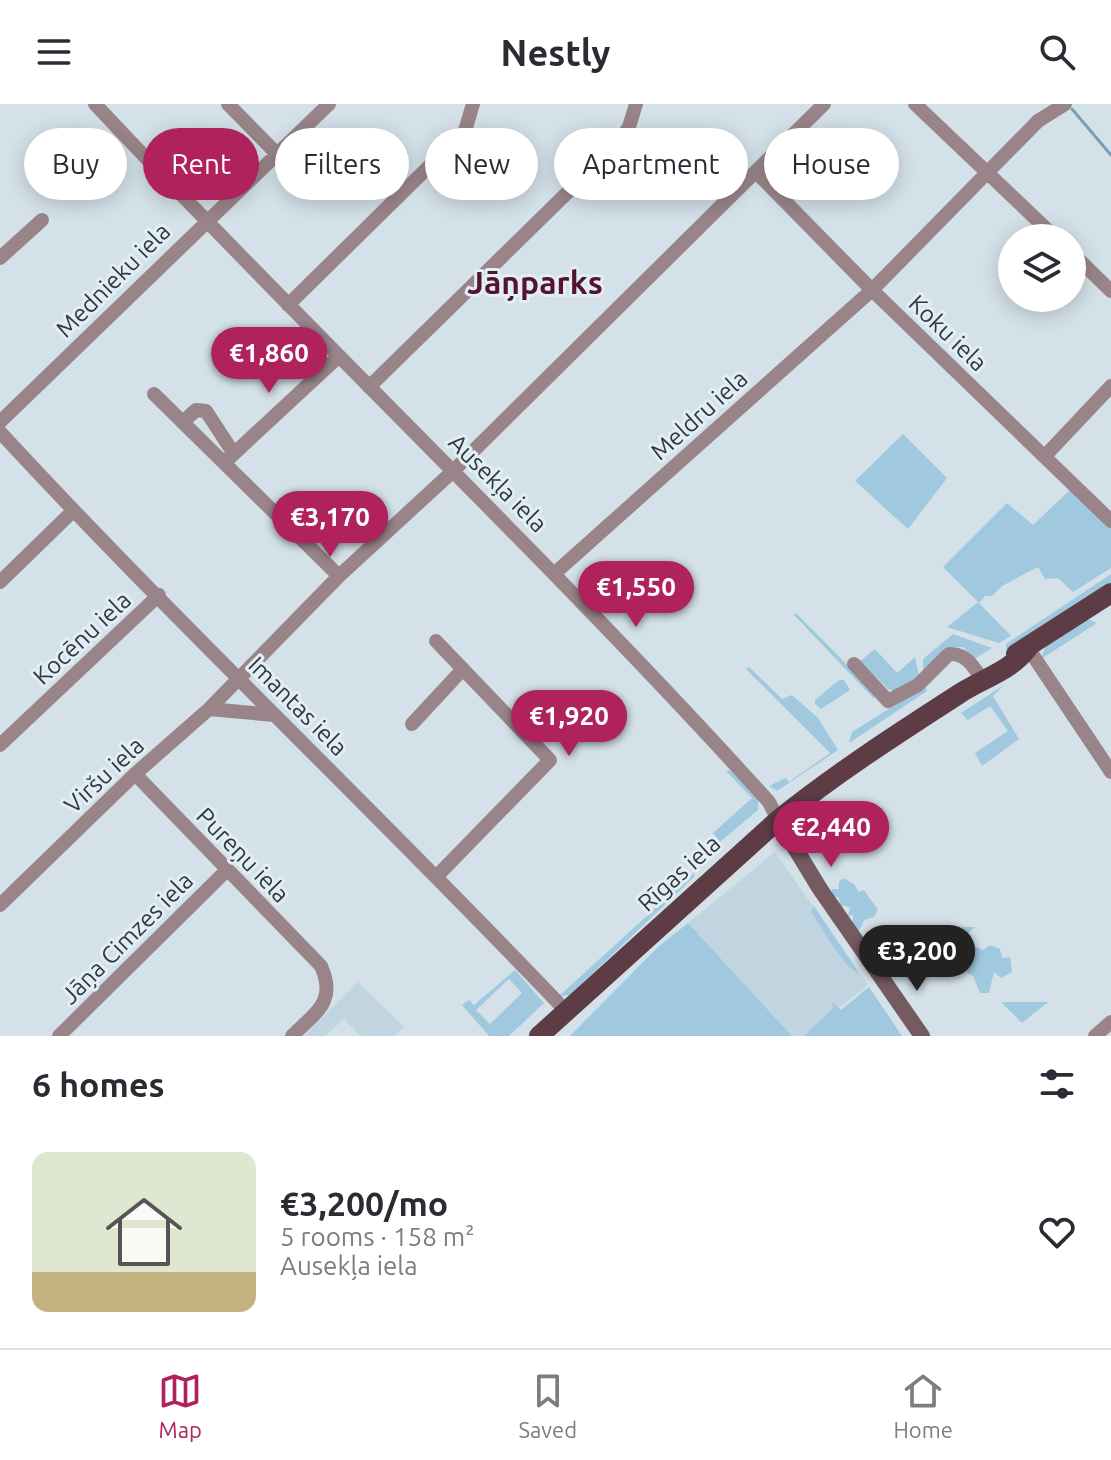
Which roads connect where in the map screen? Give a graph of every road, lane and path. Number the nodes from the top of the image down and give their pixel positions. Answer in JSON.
{"nodes":[{"id":1,"x":95,"y":104,"type":"edge"},
{"id":2,"x":228,"y":104,"type":"edge"},
{"id":3,"x":329,"y":104,"type":"edge"},
{"id":4,"x":473,"y":104,"type":"edge"},
{"id":5,"x":636,"y":104,"type":"edge"},
{"id":6,"x":824,"y":104,"type":"edge"},
{"id":7,"x":915,"y":104,"type":"edge"},
{"id":8,"x":1065,"y":104,"type":"edge"},
{"id":9,"x":304,"y":128,"type":"edge"},
{"id":10,"x":275,"y":152,"type":"edge"},
{"id":11,"x":275,"y":156,"type":"edge"},
{"id":12,"x":757,"y":173,"type":"junction"},
{"id":13,"x":989,"y":173,"type":"junction"},
{"id":14,"x":42,"y":220,"type":"dead end"},
{"id":15,"x":204,"y":221,"type":"junction"},
{"id":16,"x":1042,"y":224,"type":"edge"},
{"id":17,"x":0,"y":258,"type":"edge"},
{"id":18,"x":1086,"y":267,"type":"edge"},
{"id":19,"x":872,"y":290,"type":"junction"},
{"id":20,"x":1111,"y":291,"type":"edge"},
{"id":21,"x":288,"y":305,"type":"junction"},
{"id":22,"x":339,"y":356,"type":"junction"},
{"id":23,"x":1111,"y":386,"type":"edge"},
{"id":24,"x":369,"y":387,"type":"junction"},
{"id":25,"x":154,"y":394,"type":"dead end"},
{"id":26,"x":0,"y":422,"type":"edge"},
{"id":27,"x":183,"y":422,"type":"junction"},
{"id":28,"x":0,"y":432,"type":"edge"},
{"id":29,"x":1045,"y":456,"type":"junction"},
{"id":30,"x":230,"y":458,"type":"junction"},
{"id":31,"x":451,"y":473,"type":"junction"},
{"id":32,"x":73,"y":511,"type":"junction"},
{"id":33,"x":1111,"y":521,"type":"edge"},
{"id":34,"x":555,"y":573,"type":"junction"},
{"id":35,"x":339,"y":576,"type":"junction"},
{"id":36,"x":0,"y":582,"type":"edge"},
{"id":37,"x":1111,"y":593,"type":"edge"},
{"id":38,"x":159,"y":595,"type":"junction"},
{"id":39,"x":436,"y":641,"type":"dead end"},
{"id":40,"x":1028,"y":648,"type":"junction"},
{"id":41,"x":854,"y":664,"type":"dead end"},
{"id":42,"x":463,"y":669,"type":"junction"},
{"id":43,"x":239,"y":677,"type":"junction"},
{"id":44,"x":982,"y":679,"type":"junction"},
{"id":45,"x":209,"y":709,"type":"junction"},
{"id":46,"x":274,"y":715,"type":"junction"},
{"id":47,"x":412,"y":724,"type":"dead end"},
{"id":48,"x":0,"y":745,"type":"edge"},
{"id":49,"x":1111,"y":772,"type":"edge"},
{"id":50,"x":135,"y":774,"type":"junction"},
{"id":51,"x":778,"y":820,"type":"junction"},
{"id":52,"x":227,"y":870,"type":"junction"},
{"id":53,"x":437,"y":876,"type":"junction"},
{"id":54,"x":0,"y":905,"type":"edge"},
{"id":55,"x":566,"y":1011,"type":"junction"},
{"id":56,"x":1111,"y":1022,"type":"edge"},
{"id":57,"x":59,"y":1036,"type":"edge"},
{"id":58,"x":292,"y":1036,"type":"edge"},
{"id":59,"x":539,"y":1036,"type":"edge"},
{"id":60,"x":922,"y":1036,"type":"edge"},
{"id":61,"x":1095,"y":1036,"type":"edge"}],
"edges":[{"from":1,"to":15,"type":"street","name":"Ausekļa iela"},
{"from":2,"to":10,"type":"street"},
{"from":3,"to":9,"type":"street","name":"Mednieku iela"},
{"from":4,"to":21,"type":"street"},
{"from":5,"to":24,"type":"street"},
{"from":6,"to":12,"type":"street","name":"Viršu iela"},
{"from":7,"to":13,"type":"street"},
{"from":8,"to":13,"type":"street","name":"Meldru iela"},
{"from":11,"to":15,"type":"street","name":"Mednieku iela"},
{"from":12,"to":19,"type":"street","name":"Koku iela"},
{"from":12,"to":31,"type":"street","name":"Viršu iela"},
{"from":13,"to":16,"type":"street"},
{"from":13,"to":19,"type":"street","name":"Meldru iela"},
{"from":14,"to":17,"type":"street"},
{"from":15,"to":21,"type":"street","name":"Ausekļa iela"},
{"from":15,"to":26,"type":"street","name":"Mednieku iela"},
{"from":18,"to":20,"type":"street"},
{"from":19,"to":29,"type":"street","name":"Koku iela"},
{"from":19,"to":34,"type":"street","name":"Meldru iela"},
{"from":21,"to":22,"type":"street","name":"Ausekļa iela"},
{"from":22,"to":24,"type":"street","name":"Ausekļa iela"},
{"from":22,"to":30,"type":"street"},
{"from":23,"to":29,"type":"street"},
{"from":24,"to":31,"type":"street","name":"Ausekļa iela"},
{"from":25,"to":27,"type":"street"},
{"from":27,"to":30,"type":"street"},
{"from":27,"to":30,"type":"street"},
{"from":28,"to":32,"type":"street","name":"Imantas iela"},
{"from":29,"to":33,"type":"street","name":"Koku iela"},
{"from":30,"to":35,"type":"street"},
{"from":31,"to":34,"type":"street","name":"Ausekļa iela"},
{"from":31,"to":35,"type":"street","name":"Viršu iela"},
{"from":32,"to":36,"type":"street"},
{"from":32,"to":38,"type":"street","name":"Imantas iela"},
{"from":34,"to":51,"type":"street","name":"Ausekļa iela"},
{"from":35,"to":43,"type":"street","name":"Viršu iela"},
{"from":37,"to":40,"type":"main road","name":"Rīgas iela"},
{"from":38,"to":43,"type":"street","name":"Imantas iela"},
{"from":38,"to":48,"type":"street","name":"Kocēnu iela"},
{"from":39,"to":42,"type":"street"},
{"from":40,"to":44,"type":"main road","name":"Rīgas iela"},
{"from":40,"to":49,"type":"street"},
{"from":41,"to":44,"type":"street"},
{"from":42,"to":47,"type":"street"},
{"from":42,"to":53,"type":"street"},
{"from":43,"to":45,"type":"street","name":"Viršu iela"},
{"from":43,"to":46,"type":"street","name":"Imantas iela"},
{"from":44,"to":51,"type":"main road","name":"Rīgas iela"},
{"from":45,"to":46,"type":"street"},
{"from":45,"to":50,"type":"street","name":"Viršu iela"},
{"from":46,"to":53,"type":"street","name":"Imantas iela"},
{"from":50,"to":52,"type":"street","name":"Pureņu iela"},
{"from":50,"to":54,"type":"street","name":"Viršu iela"},
{"from":51,"to":55,"type":"main road","name":"Rīgas iela"},
{"from":51,"to":60,"type":"street","name":"Ausekļa iela"},
{"from":52,"to":57,"type":"street","name":"Jāņa Cimzes iela"},
{"from":52,"to":58,"type":"street","name":"Pureņu iela"},
{"from":53,"to":55,"type":"street","name":"Imantas iela"},
{"from":55,"to":59,"type":"main road","name":"Rīgas iela"},
{"from":56,"to":61,"type":"street"}]}
